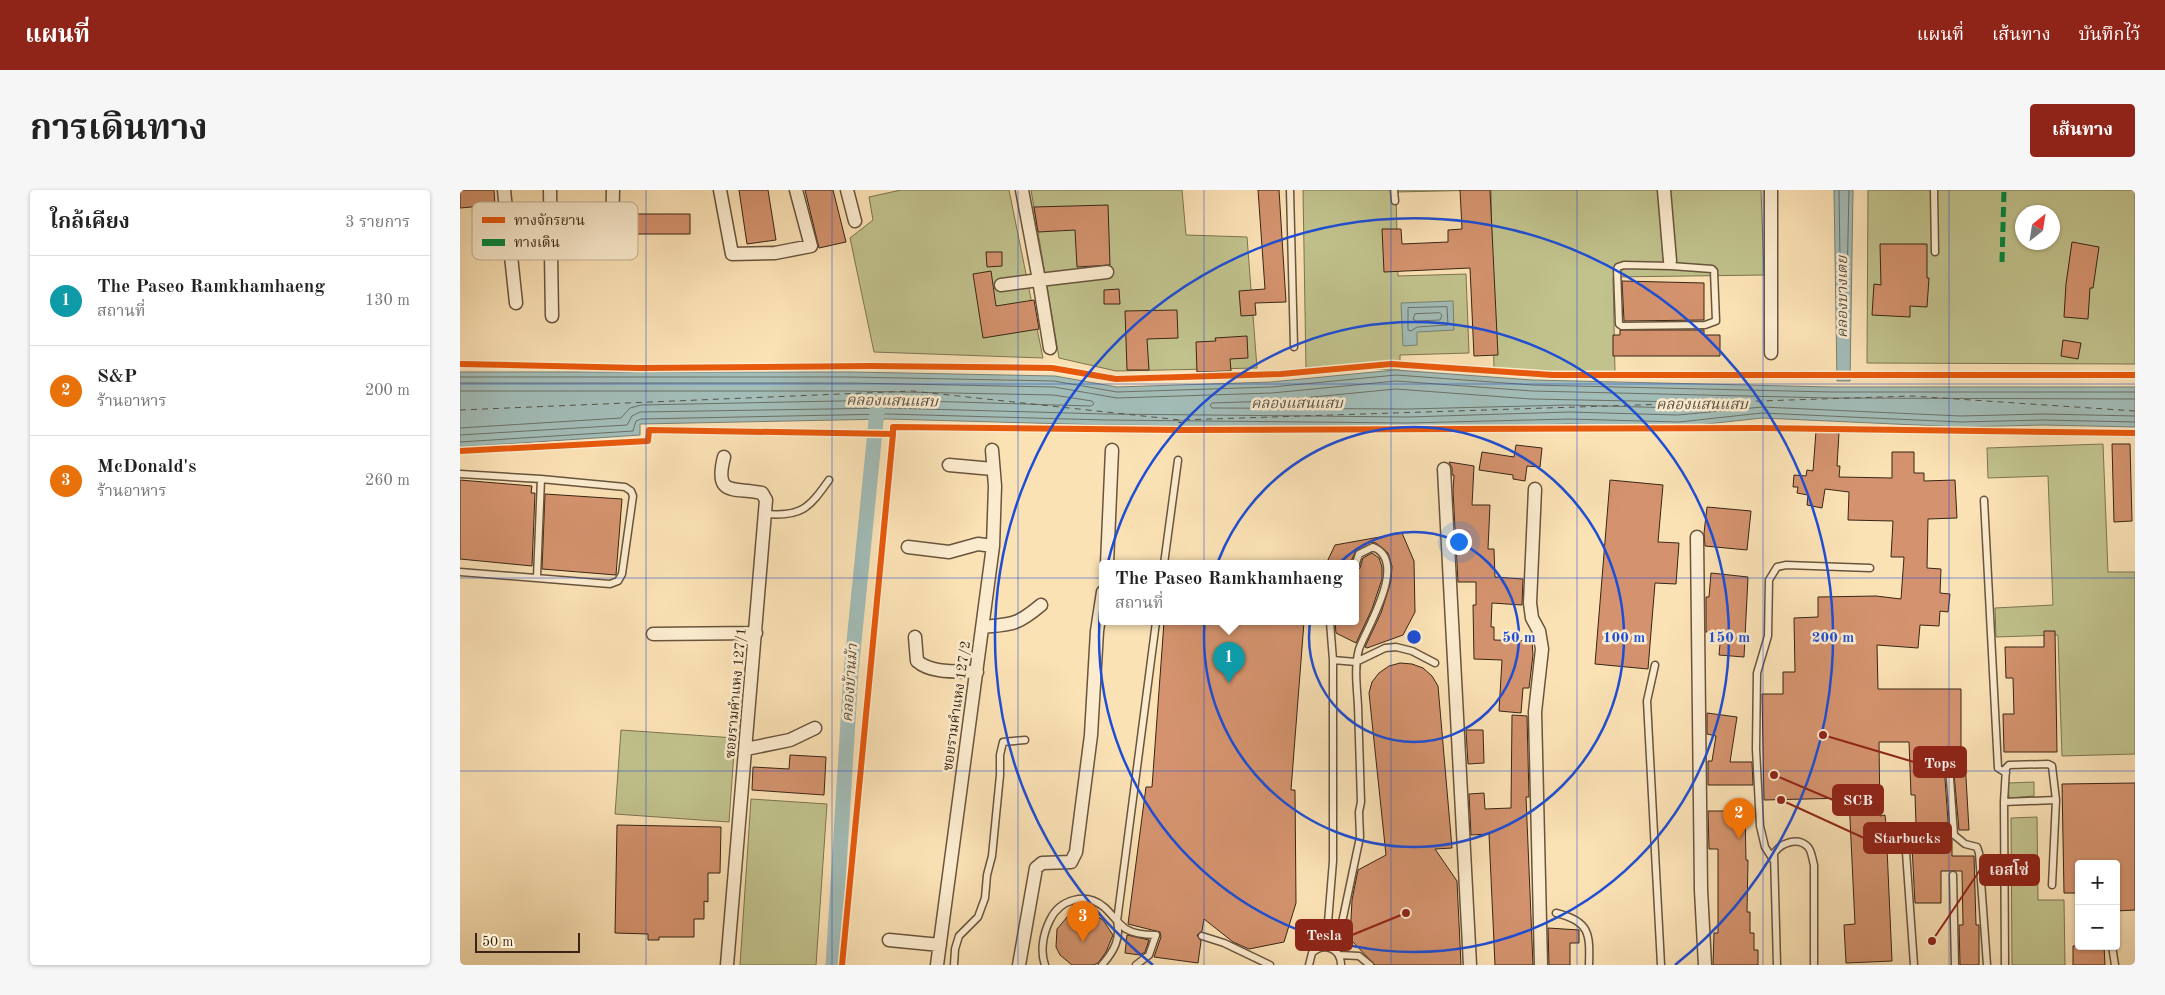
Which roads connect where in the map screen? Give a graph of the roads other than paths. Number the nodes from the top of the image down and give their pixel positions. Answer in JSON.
{"nodes":[{"id":1,"x":720,"y":190,"type":"edge"},
{"id":2,"x":796,"y":190,"type":"edge"},
{"id":3,"x":847,"y":190,"type":"edge"},
{"id":4,"x":1022,"y":190,"type":"edge"},
{"id":5,"x":1290,"y":190,"type":"edge"},
{"id":6,"x":1394,"y":190,"type":"edge"},
{"id":7,"x":1664,"y":190,"type":"edge"},
{"id":8,"x":1771,"y":190,"type":"edge"},
{"id":9,"x":1934,"y":190,"type":"edge"},
{"id":10,"x":1395,"y":201,"type":"dead end"},
{"id":11,"x":855,"y":221,"type":"dead end"},
{"id":12,"x":1935,"y":252,"type":"dead end"},
{"id":13,"x":511,"y":260,"type":"edge"},
{"id":14,"x":551,"y":260,"type":"edge"},
{"id":15,"x":1670,"y":263,"type":"junction"},
{"id":16,"x":1107,"y":272,"type":"dead end"},
{"id":17,"x":1039,"y":280,"type":"junction"},
{"id":18,"x":1001,"y":285,"type":"dead end"},
{"id":19,"x":516,"y":303,"type":"dead end"},
{"id":20,"x":552,"y":316,"type":"dead end"},
{"id":21,"x":1294,"y":347,"type":"dead end"},
{"id":22,"x":1050,"y":348,"type":"dead end"},
{"id":23,"x":1771,"y":353,"type":"dead end"},
{"id":24,"x":992,"y":450,"type":"dead end"},
{"id":25,"x":1112,"y":450,"type":"dead end"},
{"id":26,"x":724,"y":457,"type":"dead end"},
{"id":27,"x":1178,"y":460,"type":"dead end"},
{"id":28,"x":949,"y":465,"type":"dead end"},
{"id":29,"x":993,"y":469,"type":"junction"},
{"id":30,"x":1444,"y":469,"type":"dead end"},
{"id":31,"x":460,"y":474,"type":"edge"},
{"id":32,"x":541,"y":479,"type":"junction"},
{"id":33,"x":829,"y":480,"type":"dead end"},
{"id":34,"x":1535,"y":489,"type":"dead end"},
{"id":35,"x":1984,"y":500,"type":"dead end"},
{"id":36,"x":766,"y":514,"type":"junction"},
{"id":37,"x":1697,"y":537,"type":"dead end"},
{"id":38,"x":993,"y":546,"type":"junction"},
{"id":39,"x":908,"y":547,"type":"dead end"},
{"id":40,"x":1107,"y":560,"type":"edge"},
{"id":41,"x":1165,"y":560,"type":"edge"},
{"id":42,"x":1357,"y":560,"type":"edge"},
{"id":43,"x":1870,"y":568,"type":"dead end"},
{"id":44,"x":460,"y":572,"type":"edge"},
{"id":45,"x":537,"y":577,"type":"junction"},
{"id":46,"x":1041,"y":605,"type":"dead end"},
{"id":47,"x":1099,"y":619,"type":"edge"},
{"id":48,"x":1156,"y":625,"type":"edge"},
{"id":49,"x":1330,"y":625,"type":"edge"},
{"id":50,"x":983,"y":627,"type":"junction"},
{"id":51,"x":756,"y":633,"type":"junction"},
{"id":52,"x":653,"y":634,"type":"dead end"},
{"id":53,"x":915,"y":637,"type":"dead end"},
{"id":54,"x":1333,"y":660,"type":"junction"},
{"id":55,"x":1356,"y":662,"type":"junction"},
{"id":56,"x":1435,"y":664,"type":"dead end"},
{"id":57,"x":1655,"y":665,"type":"dead end"},
{"id":58,"x":977,"y":672,"type":"junction"},
{"id":59,"x":815,"y":728,"type":"dead end"},
{"id":60,"x":1025,"y":740,"type":"dead end"},
{"id":61,"x":746,"y":749,"type":"junction"},
{"id":62,"x":1948,"y":765,"type":"dead end"},
{"id":63,"x":2006,"y":773,"type":"junction"},
{"id":64,"x":2056,"y":800,"type":"junction"},
{"id":65,"x":2004,"y":802,"type":"junction"},
{"id":66,"x":1906,"y":852,"type":"dead end"},
{"id":67,"x":1774,"y":860,"type":"junction"},
{"id":68,"x":1953,"y":875,"type":"dead end"},
{"id":69,"x":2052,"y":885,"type":"dead end"},
{"id":70,"x":1556,"y":913,"type":"dead end"},
{"id":71,"x":1117,"y":921,"type":"junction"},
{"id":72,"x":1202,"y":936,"type":"dead end"},
{"id":73,"x":890,"y":940,"type":"dead end"},
{"id":74,"x":940,"y":945,"type":"junction"},
{"id":75,"x":1326,"y":947,"type":"junction"},
{"id":76,"x":2113,"y":950,"type":"edge"},
{"id":77,"x":1338,"y":953,"type":"junction"},
{"id":78,"x":727,"y":965,"type":"edge"},
{"id":79,"x":937,"y":965,"type":"edge"},
{"id":80,"x":954,"y":965,"type":"edge"},
{"id":81,"x":1019,"y":965,"type":"edge"},
{"id":82,"x":1045,"y":965,"type":"edge"},
{"id":83,"x":1102,"y":965,"type":"edge"},
{"id":84,"x":1136,"y":965,"type":"edge"},
{"id":85,"x":1270,"y":965,"type":"edge"},
{"id":86,"x":1310,"y":965,"type":"edge"},
{"id":87,"x":1341,"y":965,"type":"edge"},
{"id":88,"x":1370,"y":965,"type":"edge"},
{"id":89,"x":1470,"y":965,"type":"edge"},
{"id":90,"x":1541,"y":965,"type":"edge"},
{"id":91,"x":1589,"y":965,"type":"edge"},
{"id":92,"x":1661,"y":965,"type":"edge"},
{"id":93,"x":1705,"y":965,"type":"edge"},
{"id":94,"x":1777,"y":965,"type":"edge"},
{"id":95,"x":1814,"y":965,"type":"edge"},
{"id":96,"x":1914,"y":965,"type":"edge"},
{"id":97,"x":1955,"y":965,"type":"edge"},
{"id":98,"x":1987,"y":965,"type":"edge"},
{"id":99,"x":2005,"y":965,"type":"edge"},
{"id":100,"x":2115,"y":965,"type":"edge"}],
"edges":[{"from":1,"to":2,"type":"street"},
{"from":3,"to":11,"type":"street"},
{"from":4,"to":17,"type":"street"},
{"from":5,"to":21,"type":"lane"},
{"from":6,"to":10,"type":"lane"},
{"from":7,"to":15,"type":"street"},
{"from":8,"to":23,"type":"street"},
{"from":9,"to":12,"type":"lane"},
{"from":13,"to":19,"type":"street"},
{"from":14,"to":20,"type":"street"},
{"from":15,"to":15,"type":"lane"},
{"from":16,"to":17,"type":"street"},
{"from":17,"to":18,"type":"street"},
{"from":17,"to":22,"type":"street"},
{"from":24,"to":29,"type":"street","name":"ซอยรามคำแหง 127/2"},
{"from":25,"to":40,"type":"street"},
{"from":26,"to":36,"type":"street","name":"ซอยรามคำแหง 127/1"},
{"from":27,"to":41,"type":"lane"},
{"from":28,"to":29,"type":"street"},
{"from":29,"to":38,"type":"street","name":"ซอยรามคำแหง 127/2"},
{"from":30,"to":89,"type":"street"},
{"from":31,"to":32,"type":"lane"},
{"from":32,"to":45,"type":"lane"},
{"from":32,"to":45,"type":"lane"},
{"from":33,"to":36,"type":"lane"},
{"from":34,"to":90,"type":"street"},
{"from":35,"to":63,"type":"lane"},
{"from":36,"to":51,"type":"street","name":"ซอยรามคำแหง 127/1"},
{"from":37,"to":93,"type":"street"},
{"from":38,"to":39,"type":"street"},
{"from":38,"to":50,"type":"street","name":"ซอยรามคำแหง 127/2"},
{"from":42,"to":55,"type":"lane"},
{"from":43,"to":67,"type":"lane"},
{"from":44,"to":45,"type":"lane"},
{"from":46,"to":50,"type":"street"},
{"from":47,"to":81,"type":"street"},
{"from":48,"to":71,"type":"lane"},
{"from":49,"to":54,"type":"lane"},
{"from":50,"to":58,"type":"street","name":"ซอยรามคำแหง 127/2"},
{"from":51,"to":52,"type":"street"},
{"from":51,"to":61,"type":"street","name":"ซอยรามคำแหง 127/1"},
{"from":53,"to":58,"type":"street"},
{"from":54,"to":55,"type":"lane"},
{"from":54,"to":75,"type":"lane"},
{"from":55,"to":56,"type":"lane"},
{"from":55,"to":77,"type":"lane"},
{"from":57,"to":92,"type":"lane"},
{"from":58,"to":74,"type":"street","name":"ซอยรามคำแหง 127/2"},
{"from":59,"to":61,"type":"street"},
{"from":60,"to":80,"type":"lane"},
{"from":61,"to":78,"type":"street","name":"ซอยรามคำแหง 127/1"},
{"from":62,"to":98,"type":"lane"},
{"from":63,"to":64,"type":"lane"},
{"from":63,"to":65,"type":"lane"},
{"from":64,"to":65,"type":"lane"},
{"from":64,"to":69,"type":"lane"},
{"from":65,"to":99,"type":"lane"},
{"from":66,"to":96,"type":"lane"},
{"from":67,"to":94,"type":"lane"},
{"from":67,"to":95,"type":"lane"},
{"from":68,"to":97,"type":"lane"},
{"from":70,"to":91,"type":"lane"},
{"from":71,"to":82,"type":"lane"},
{"from":71,"to":83,"type":"lane"},
{"from":71,"to":84,"type":"lane"},
{"from":72,"to":85,"type":"lane"},
{"from":73,"to":74,"type":"street"},
{"from":74,"to":79,"type":"street","name":"ซอยรามคำแหง 127/2"},
{"from":75,"to":77,"type":"lane"},
{"from":75,"to":86,"type":"lane"},
{"from":76,"to":100,"type":"lane"},
{"from":77,"to":87,"type":"lane"},
{"from":77,"to":88,"type":"lane"}]}
